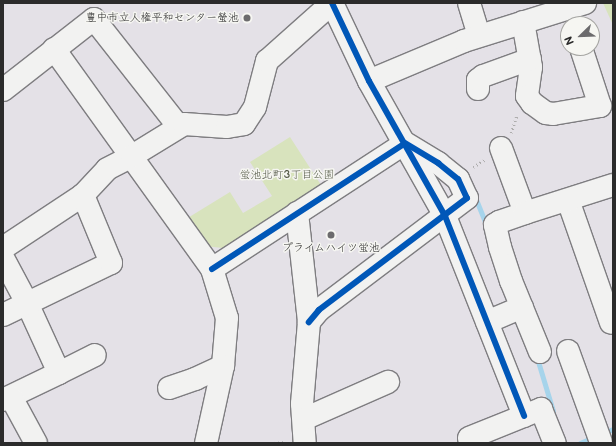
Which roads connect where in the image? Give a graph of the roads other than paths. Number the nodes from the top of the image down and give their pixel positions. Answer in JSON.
{"nodes":[{"id":1,"x":469,"y":3,"type":"edge"},
{"id":2,"x":331,"y":4,"type":"edge"},
{"id":3,"x":578,"y":9,"type":"edge"},
{"id":4,"x":523,"y":22,"type":"junction"},
{"id":5,"x":479,"y":36,"type":"junction"},
{"id":6,"x":54,"y":49,"type":"junction"},
{"id":7,"x":585,"y":56,"type":"edge"},
{"id":8,"x":530,"y":59,"type":"junction"},
{"id":9,"x":369,"y":81,"type":"junction"},
{"id":10,"x":478,"y":89,"type":"dead end"},
{"id":11,"x":3,"y":90,"type":"edge"},
{"id":12,"x":606,"y":105,"type":"edge"},
{"id":13,"x":179,"y":127,"type":"junction"},
{"id":14,"x":405,"y":143,"type":"junction"},
{"id":15,"x":501,"y":148,"type":"dead end"},
{"id":16,"x":132,"y":156,"type":"junction"},
{"id":17,"x":613,"y":185,"type":"edge"},
{"id":18,"x":83,"y":195,"type":"junction"},
{"id":19,"x":568,"y":200,"type":"junction"},
{"id":20,"x":297,"y":213,"type":"junction"},
{"id":21,"x":525,"y":213,"type":"junction"},
{"id":22,"x":445,"y":216,"type":"junction"},
{"id":23,"x":3,"y":248,"type":"edge"},
{"id":24,"x":3,"y":258,"type":"edge"},
{"id":25,"x":212,"y":269,"type":"junction"},
{"id":26,"x":27,"y":303,"type":"junction"},
{"id":27,"x":522,"y":307,"type":"junction"},
{"id":28,"x":3,"y":314,"type":"edge"},
{"id":29,"x":309,"y":322,"type":"junction"},
{"id":30,"x":487,"y":322,"type":"junction"},
{"id":31,"x":611,"y":323,"type":"dead end"},
{"id":32,"x":568,"y":351,"type":"dead end"},
{"id":33,"x":540,"y":352,"type":"dead end"},
{"id":34,"x":95,"y":355,"type":"dead end"},
{"id":35,"x":223,"y":366,"type":"junction"},
{"id":36,"x":59,"y":373,"type":"junction"},
{"id":37,"x":388,"y":382,"type":"dead end"},
{"id":38,"x":169,"y":388,"type":"dead end"},
{"id":39,"x":7,"y":398,"type":"edge"},
{"id":40,"x":524,"y":416,"type":"junction"},
{"id":41,"x":304,"y":419,"type":"junction"},
{"id":42,"x":613,"y":437,"type":"edge"},
{"id":43,"x":36,"y":443,"type":"edge"},
{"id":44,"x":206,"y":443,"type":"edge"},
{"id":45,"x":305,"y":443,"type":"edge"},
{"id":46,"x":471,"y":443,"type":"edge"},
{"id":47,"x":555,"y":443,"type":"edge"},
{"id":48,"x":600,"y":443,"type":"edge"}],
"edges":[{"from":1,"to":5,"type":"street"},
{"from":2,"to":9,"type":"street"},
{"from":2,"to":13,"type":"street"},
{"from":3,"to":4,"type":"street"},
{"from":4,"to":5,"type":"street"},
{"from":4,"to":8,"type":"street"},
{"from":5,"to":9,"type":"street"},
{"from":6,"to":11,"type":"street"},
{"from":6,"to":13,"type":"street"},
{"from":6,"to":16,"type":"street"},
{"from":7,"to":12,"type":"street"},
{"from":8,"to":10,"type":"street"},
{"from":8,"to":12,"type":"street"},
{"from":9,"to":14,"type":"street"},
{"from":13,"to":16,"type":"street"},
{"from":14,"to":20,"type":"street"},
{"from":14,"to":22,"type":"street"},
{"from":14,"to":22,"type":"street"},
{"from":15,"to":21,"type":"street"},
{"from":16,"to":18,"type":"street"},
{"from":16,"to":25,"type":"street"},
{"from":17,"to":19,"type":"street"},
{"from":18,"to":23,"type":"street"},
{"from":18,"to":26,"type":"street"},
{"from":19,"to":21,"type":"street"},
{"from":19,"to":31,"type":"street"},
{"from":20,"to":25,"type":"street"},
{"from":20,"to":29,"type":"street"},
{"from":21,"to":27,"type":"street"},
{"from":22,"to":29,"type":"street"},
{"from":22,"to":30,"type":"street"},
{"from":24,"to":26,"type":"street"},
{"from":25,"to":35,"type":"street"},
{"from":26,"to":28,"type":"street"},
{"from":26,"to":36,"type":"street"},
{"from":27,"to":30,"type":"street"},
{"from":27,"to":33,"type":"street"},
{"from":29,"to":41,"type":"street"},
{"from":30,"to":40,"type":"street"},
{"from":32,"to":48,"type":"street"},
{"from":34,"to":36,"type":"street"},
{"from":35,"to":38,"type":"street"},
{"from":35,"to":44,"type":"street"},
{"from":36,"to":39,"type":"street"},
{"from":37,"to":41,"type":"street"},
{"from":39,"to":43,"type":"street"},
{"from":40,"to":46,"type":"street"},
{"from":40,"to":47,"type":"street"},
{"from":41,"to":45,"type":"street"},
{"from":42,"to":48,"type":"street"}]}
